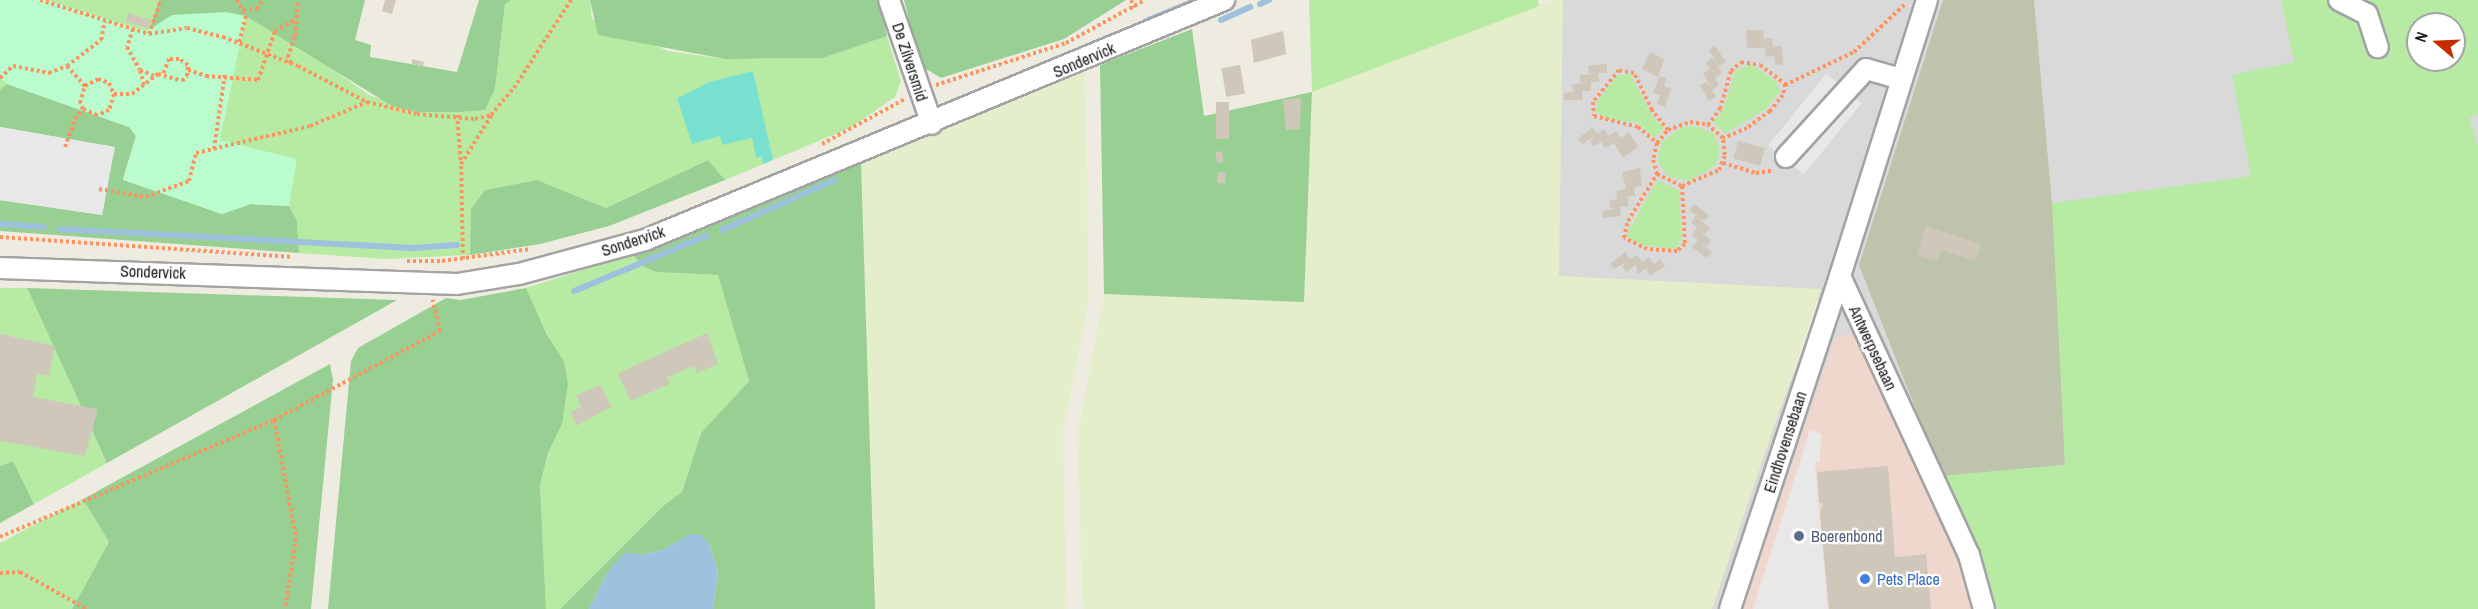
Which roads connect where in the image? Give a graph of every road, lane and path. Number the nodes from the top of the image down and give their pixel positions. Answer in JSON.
{"nodes":[{"id":1,"x":40,"y":0,"type":"edge"},
{"id":2,"x":161,"y":0,"type":"edge"},
{"id":3,"x":237,"y":0,"type":"edge"},
{"id":4,"x":263,"y":0,"type":"edge"},
{"id":5,"x":298,"y":0,"type":"edge"},
{"id":6,"x":571,"y":0,"type":"edge"},
{"id":7,"x":889,"y":0,"type":"edge"},
{"id":8,"x":1131,"y":0,"type":"edge"},
{"id":9,"x":1145,"y":0,"type":"edge"},
{"id":10,"x":1224,"y":0,"type":"edge"},
{"id":11,"x":1908,"y":0,"type":"edge"},
{"id":12,"x":1927,"y":0,"type":"edge"},
{"id":13,"x":2339,"y":0,"type":"edge"},
{"id":14,"x":1134,"y":7,"type":"junction"},
{"id":15,"x":243,"y":10,"type":"junction"},
{"id":16,"x":295,"y":20,"type":"junction"},
{"id":17,"x":105,"y":21,"type":"junction"},
{"id":18,"x":133,"y":29,"type":"junction"},
{"id":19,"x":149,"y":34,"type":"junction"},
{"id":20,"x":239,"y":43,"type":"junction"},
{"id":21,"x":2378,"y":47,"type":"dead end"},
{"id":22,"x":267,"y":54,"type":"junction"},
{"id":23,"x":291,"y":64,"type":"junction"},
{"id":24,"x":67,"y":66,"type":"junction"},
{"id":25,"x":140,"y":70,"type":"junction"},
{"id":26,"x":188,"y":70,"type":"junction"},
{"id":27,"x":225,"y":74,"type":"junction"},
{"id":28,"x":163,"y":75,"type":"junction"},
{"id":29,"x":155,"y":76,"type":"junction"},
{"id":30,"x":0,"y":78,"type":"edge"},
{"id":31,"x":1901,"y":80,"type":"junction"},
{"id":32,"x":144,"y":85,"type":"junction"},
{"id":33,"x":85,"y":86,"type":"junction"},
{"id":34,"x":1785,"y":86,"type":"junction"},
{"id":35,"x":920,"y":90,"type":"junction"},
{"id":36,"x":114,"y":94,"type":"junction"},
{"id":37,"x":367,"y":102,"type":"junction"},
{"id":38,"x":83,"y":109,"type":"junction"},
{"id":39,"x":457,"y":115,"type":"junction"},
{"id":40,"x":491,"y":115,"type":"junction"},
{"id":41,"x":932,"y":124,"type":"junction"},
{"id":42,"x":1708,"y":125,"type":"junction"},
{"id":43,"x":1668,"y":130,"type":"junction"},
{"id":44,"x":1723,"y":138,"type":"junction"},
{"id":45,"x":1657,"y":143,"type":"junction"},
{"id":46,"x":65,"y":147,"type":"dead end"},
{"id":47,"x":214,"y":148,"type":"junction"},
{"id":48,"x":813,"y":148,"type":"dead end"},
{"id":49,"x":1786,"y":157,"type":"joint"},
{"id":50,"x":1723,"y":163,"type":"junction"},
{"id":51,"x":461,"y":164,"type":"junction"},
{"id":52,"x":1658,"y":174,"type":"junction"},
{"id":53,"x":1682,"y":186,"type":"junction"},
{"id":54,"x":99,"y":189,"type":"dead end"},
{"id":55,"x":0,"y":237,"type":"edge"},
{"id":56,"x":535,"y":249,"type":"dead end"},
{"id":57,"x":294,"y":257,"type":"dead end"},
{"id":58,"x":463,"y":259,"type":"junction"},
{"id":59,"x":401,"y":261,"type":"dead end"},
{"id":60,"x":423,"y":261,"type":"junction"},
{"id":61,"x":0,"y":268,"type":"edge"},
{"id":62,"x":1840,"y":276,"type":"junction"},
{"id":63,"x":430,"y":283,"type":"junction"},
{"id":64,"x":274,"y":420,"type":"junction"},
{"id":65,"x":0,"y":537,"type":"edge"},
{"id":66,"x":0,"y":573,"type":"edge"},
{"id":67,"x":87,"y":609,"type":"edge"},
{"id":68,"x":285,"y":609,"type":"edge"},
{"id":69,"x":1730,"y":609,"type":"edge"},
{"id":70,"x":1984,"y":609,"type":"edge"}],
"edges":[{"from":1,"to":17,"type":"path"},
{"from":2,"to":19,"type":"path"},
{"from":3,"to":15,"type":"path"},
{"from":4,"to":15,"type":"path"},
{"from":5,"to":16,"type":"path"},
{"from":6,"to":40,"type":"path"},
{"from":7,"to":35,"type":"street","name":"De Zilversmid"},
{"from":8,"to":14,"type":"path"},
{"from":9,"to":14,"type":"path","name":"Sondervick"},
{"from":10,"to":41,"type":"street","name":"Sondervick"},
{"from":11,"to":34,"type":"path"},
{"from":12,"to":31,"type":"street"},
{"from":13,"to":21,"type":"street"},
{"from":14,"to":35,"type":"path","name":"Sondervick"},
{"from":15,"to":20,"type":"path"},
{"from":16,"to":22,"type":"path"},
{"from":16,"to":23,"type":"path"},
{"from":17,"to":18,"type":"path"},
{"from":17,"to":24,"type":"path"},
{"from":18,"to":19,"type":"path"},
{"from":18,"to":25,"type":"path"},
{"from":19,"to":20,"type":"path"},
{"from":20,"to":22,"type":"path"},
{"from":22,"to":23,"type":"path"},
{"from":22,"to":27,"type":"path"},
{"from":23,"to":37,"type":"path"},
{"from":24,"to":30,"type":"path"},
{"from":24,"to":33,"type":"path"},
{"from":25,"to":29,"type":"path"},
{"from":25,"to":32,"type":"path"},
{"from":26,"to":27,"type":"path"},
{"from":26,"to":28,"type":"path"},
{"from":26,"to":28,"type":"path"},
{"from":27,"to":47,"type":"path"},
{"from":28,"to":29,"type":"path"},
{"from":29,"to":32,"type":"path"},
{"from":31,"to":49,"type":"street"},
{"from":31,"to":62,"type":"street"},
{"from":32,"to":36,"type":"path"},
{"from":33,"to":36,"type":"path"},
{"from":33,"to":38,"type":"path"},
{"from":34,"to":42,"type":"path"},
{"from":34,"to":44,"type":"path"},
{"from":35,"to":41,"type":"street","name":"De Zilversmid"},
{"from":35,"to":48,"type":"path","name":"Sondervick"},
{"from":36,"to":38,"type":"path"},
{"from":37,"to":39,"type":"path"},
{"from":37,"to":47,"type":"path"},
{"from":38,"to":46,"type":"path"},
{"from":39,"to":40,"type":"path"},
{"from":39,"to":51,"type":"path"},
{"from":40,"to":51,"type":"path"},
{"from":41,"to":63,"type":"street","name":"Sondervick"},
{"from":42,"to":43,"type":"path"},
{"from":42,"to":44,"type":"path"},
{"from":43,"to":45,"type":"path"},
{"from":43,"to":45,"type":"path"},
{"from":44,"to":50,"type":"path"},
{"from":45,"to":52,"type":"path"},
{"from":47,"to":54,"type":"path"},
{"from":49,"to":50,"type":"path"},
{"from":50,"to":53,"type":"path"},
{"from":51,"to":58,"type":"path"},
{"from":52,"to":53,"type":"path"},
{"from":52,"to":53,"type":"path"},
{"from":55,"to":57,"type":"path","name":"Sondervick"},
{"from":56,"to":58,"type":"path"},
{"from":58,"to":60,"type":"path"},
{"from":59,"to":60,"type":"path"},
{"from":60,"to":63,"type":"path"},
{"from":61,"to":63,"type":"street","name":"Sondervick"},
{"from":62,"to":69,"type":"street","name":"Eindhovensebaan"},
{"from":62,"to":70,"type":"street","name":"Antwerpsebaan"},
{"from":63,"to":64,"type":"path"},
{"from":64,"to":65,"type":"path"},
{"from":64,"to":68,"type":"path"},
{"from":66,"to":67,"type":"path"}]}
